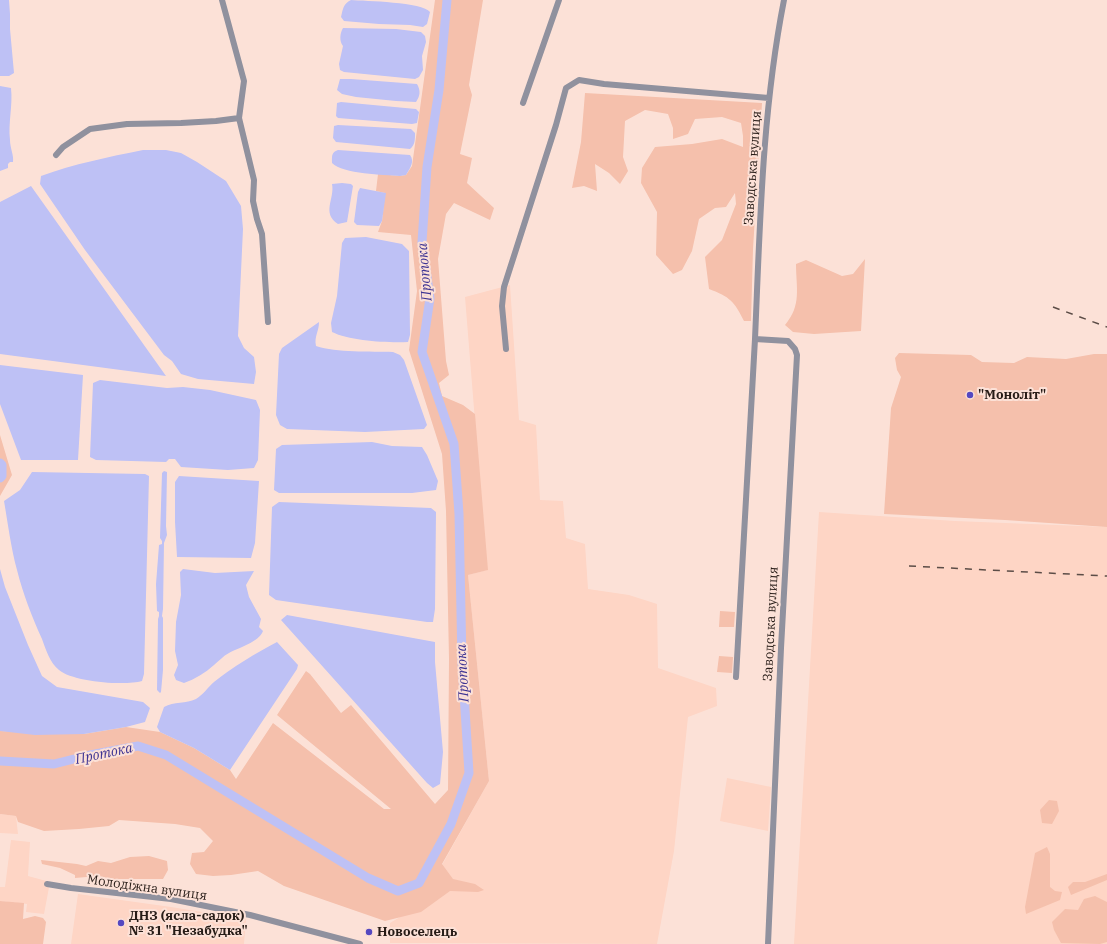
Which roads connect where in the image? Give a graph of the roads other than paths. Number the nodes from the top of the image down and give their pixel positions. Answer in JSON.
{"nodes":[{"id":1,"x":222,"y":0,"type":"edge"},
{"id":2,"x":559,"y":0,"type":"edge"},
{"id":3,"x":784,"y":0,"type":"edge"},
{"id":4,"x":769,"y":98,"type":"junction"},
{"id":5,"x":523,"y":103,"type":"dead end"},
{"id":6,"x":239,"y":118,"type":"junction"},
{"id":7,"x":56,"y":155,"type":"dead end"},
{"id":8,"x":268,"y":322,"type":"dead end"},
{"id":9,"x":755,"y":339,"type":"junction"},
{"id":10,"x":506,"y":349,"type":"dead end"},
{"id":11,"x":736,"y":677,"type":"dead end"},
{"id":12,"x":47,"y":884,"type":"dead end"},
{"id":13,"x":360,"y":944,"type":"edge"},
{"id":14,"x":768,"y":944,"type":"edge"}],
"edges":[{"from":1,"to":6,"type":"street"},
{"from":2,"to":5,"type":"street"},
{"from":3,"to":4,"type":"street","name":"Заводська вулиця"},
{"from":4,"to":9,"type":"street","name":"Заводська вулиця"},
{"from":4,"to":10,"type":"street"},
{"from":6,"to":7,"type":"street"},
{"from":6,"to":8,"type":"street"},
{"from":9,"to":11,"type":"street","name":"Заводська вулиця"},
{"from":9,"to":14,"type":"street","name":"Заводська вулиця"},
{"from":12,"to":13,"type":"street","name":"Молодіжна вулиця"}]}
